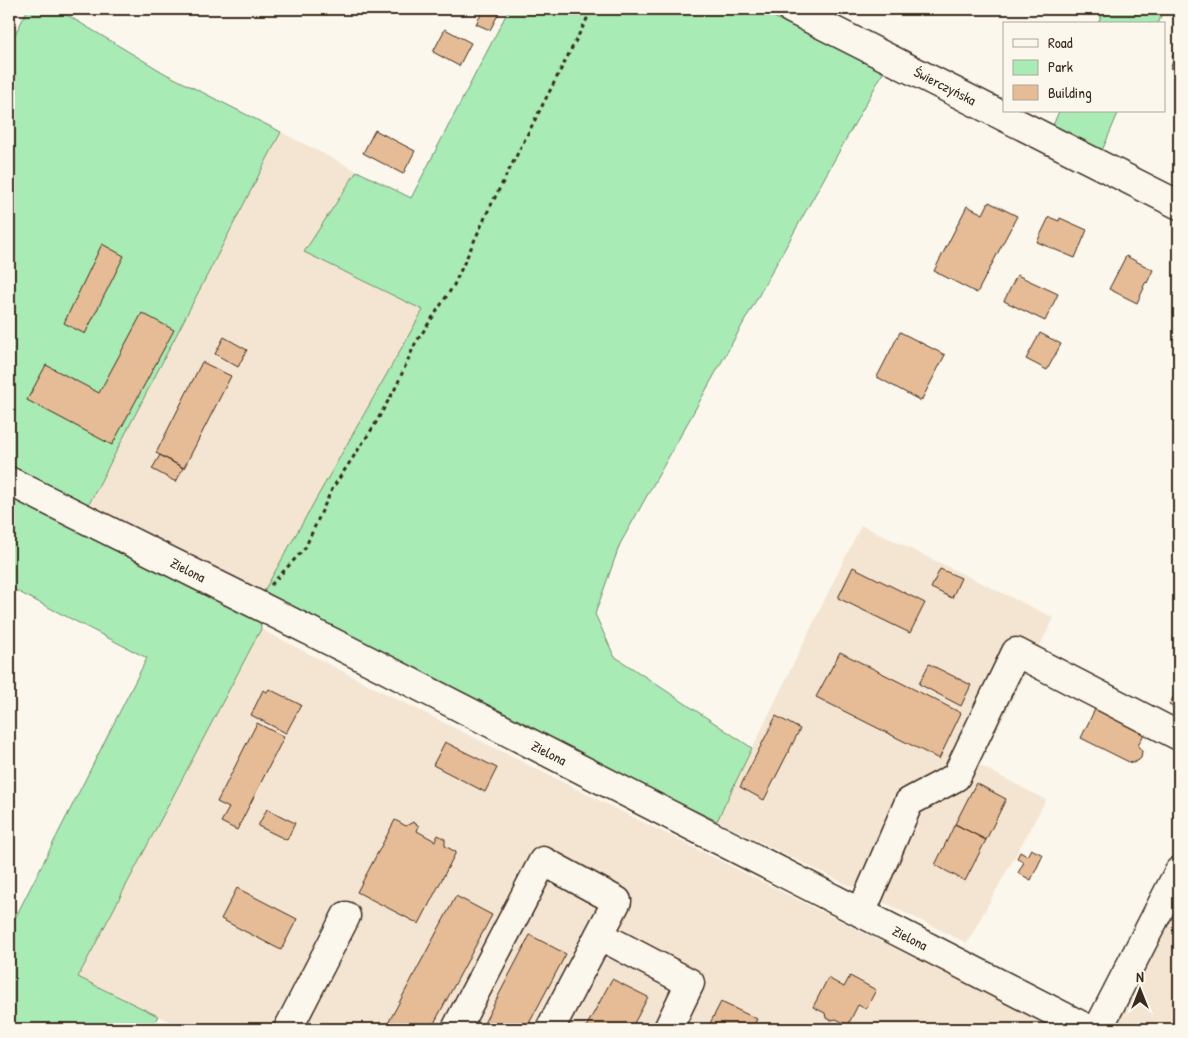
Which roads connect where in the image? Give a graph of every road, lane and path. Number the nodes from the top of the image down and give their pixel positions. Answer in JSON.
{"nodes":[{"id":1,"x":592,"y":9,"type":"edge"},
{"id":2,"x":792,"y":9,"type":"edge"},
{"id":3,"x":1179,"y":205,"type":"edge"},
{"id":4,"x":9,"y":481,"type":"edge"},
{"id":5,"x":255,"y":604,"type":"junction"},
{"id":6,"x":1179,"y":736,"type":"edge"},
{"id":7,"x":1179,"y":871,"type":"edge"},
{"id":8,"x":861,"y":913,"type":"junction"},
{"id":9,"x":346,"y":916,"type":"dead end"},
{"id":10,"x":599,"y":935,"type":"junction"},
{"id":11,"x":288,"y":1029,"type":"edge"},
{"id":12,"x":456,"y":1029,"type":"edge"},
{"id":13,"x":550,"y":1029,"type":"edge"},
{"id":14,"x":668,"y":1029,"type":"edge"},
{"id":15,"x":1088,"y":1029,"type":"edge"},
{"id":16,"x":1098,"y":1029,"type":"edge"}],
"edges":[{"from":1,"to":5,"type":"path"},
{"from":2,"to":3,"type":"street","name":"Świerczyńska"},
{"from":4,"to":5,"type":"street","name":"Zielona"},
{"from":5,"to":8,"type":"street","name":"Zielona"},
{"from":6,"to":8,"type":"street"},
{"from":7,"to":16,"type":"street"},
{"from":8,"to":15,"type":"street","name":"Zielona"},
{"from":9,"to":11,"type":"street"},
{"from":10,"to":12,"type":"street"},
{"from":10,"to":13,"type":"street"},
{"from":10,"to":14,"type":"street"}]}
